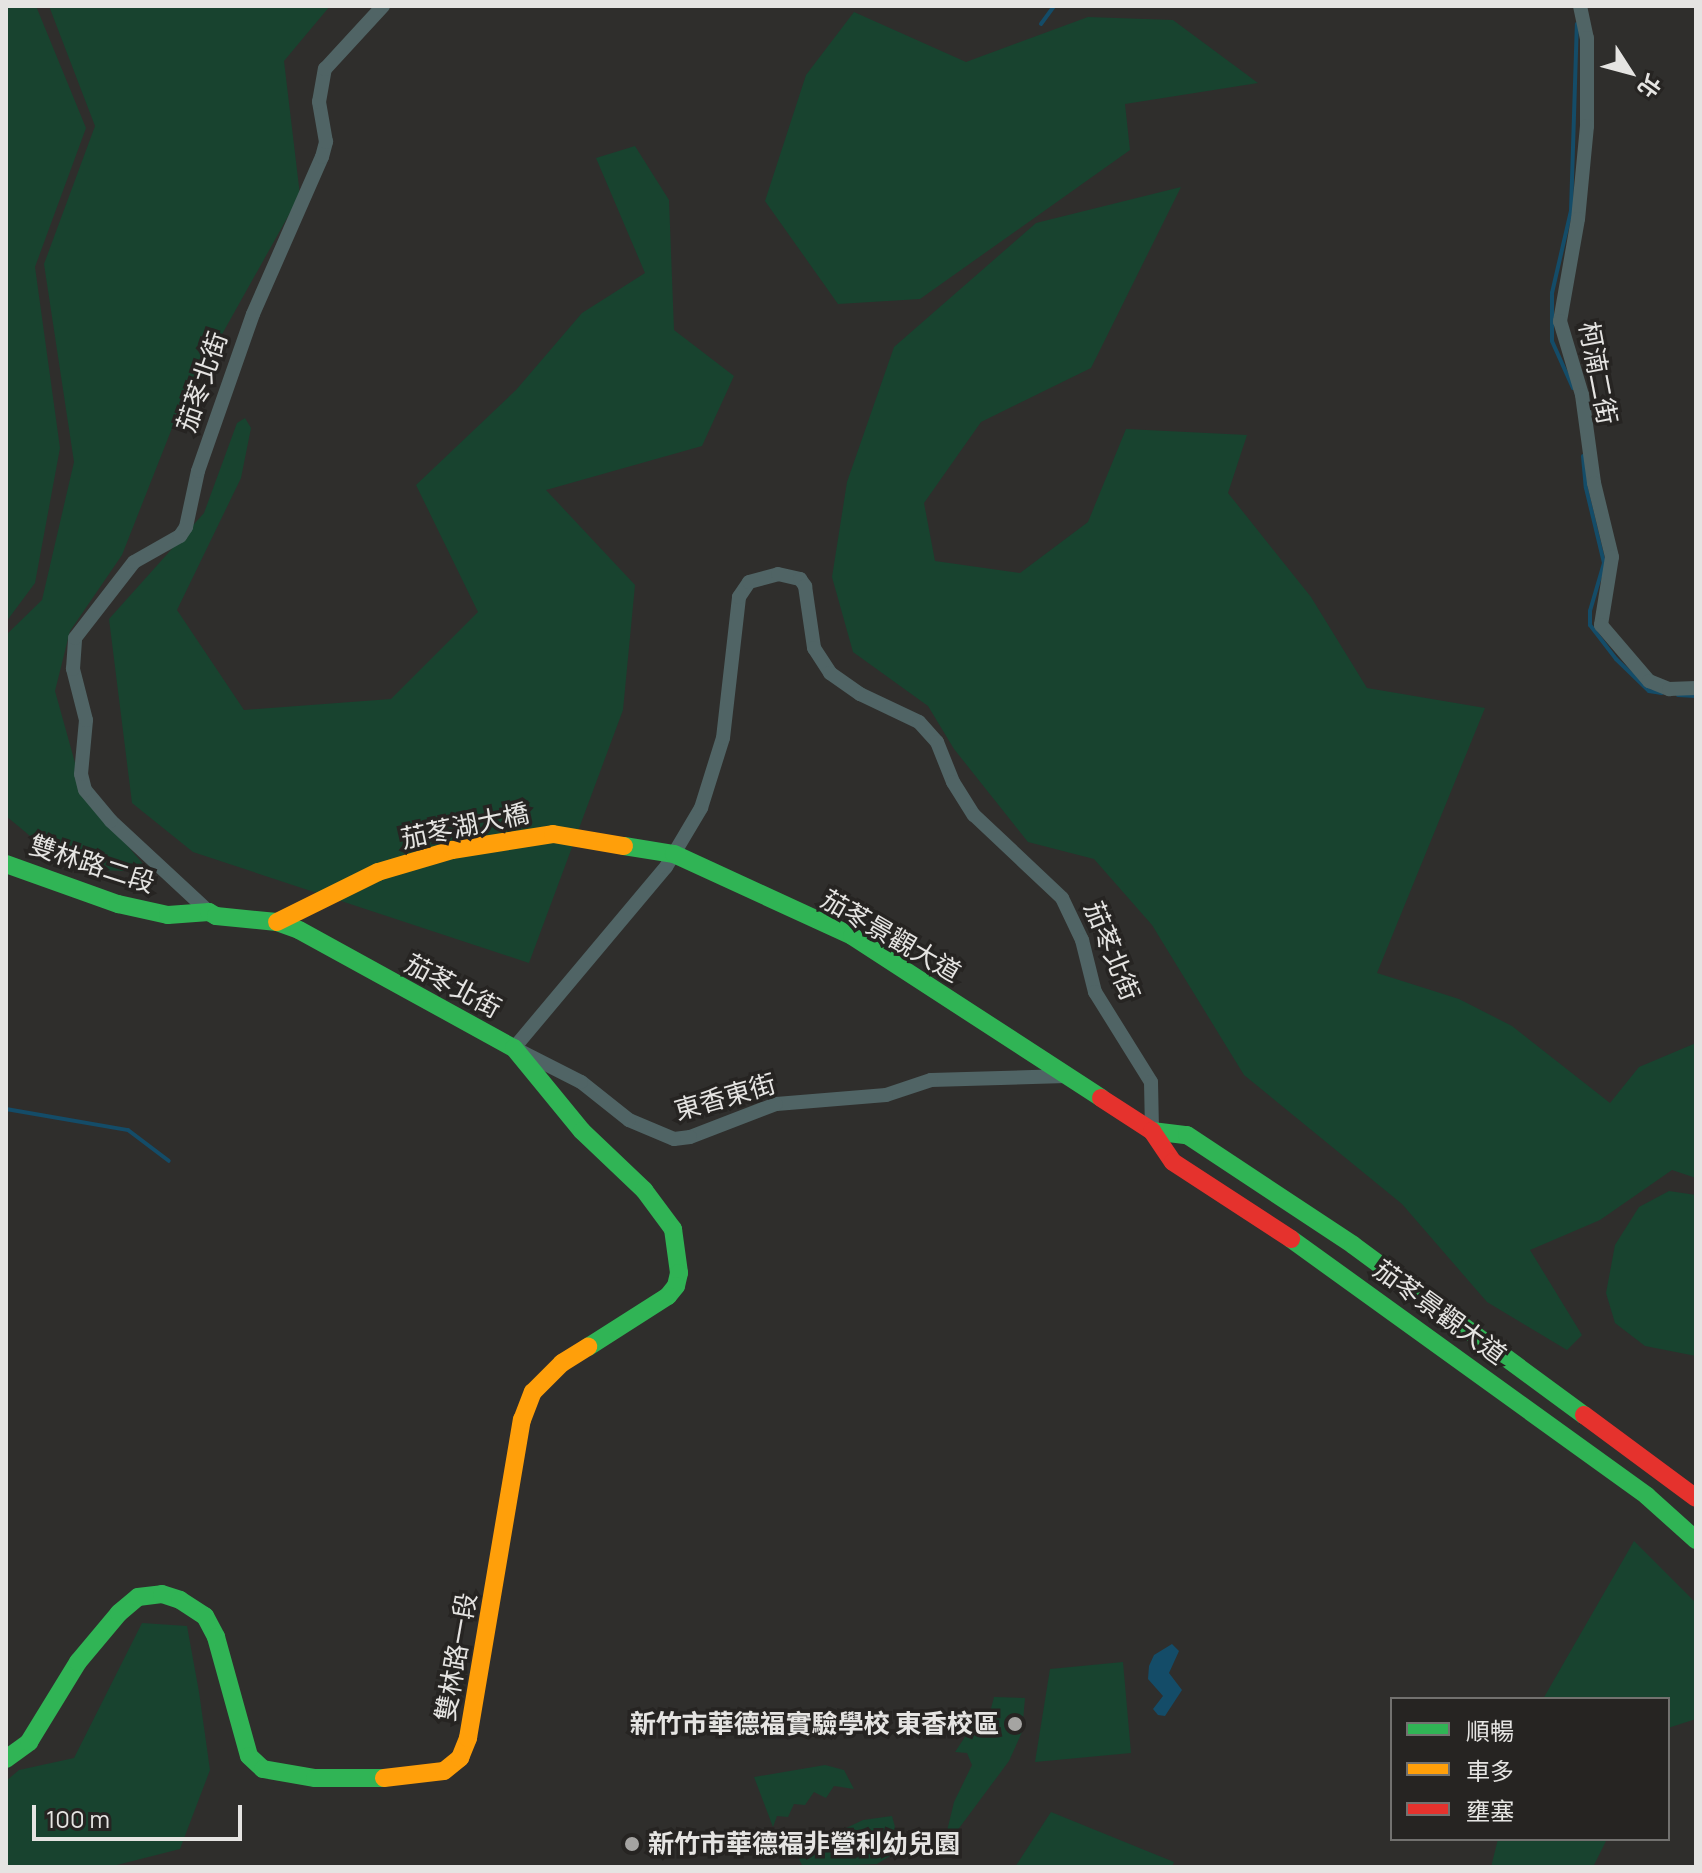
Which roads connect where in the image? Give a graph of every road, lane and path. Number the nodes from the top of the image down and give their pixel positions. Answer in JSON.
{"nodes":[{"id":1,"x":383,"y":6,"type":"edge"},
{"id":2,"x":1580,"y":6,"type":"edge"},
{"id":3,"x":1696,"y":688,"type":"edge"},
{"id":4,"x":674,"y":854,"type":"junction"},
{"id":5,"x":6,"y":864,"type":"edge"},
{"id":6,"x":209,"y":912,"type":"junction"},
{"id":7,"x":277,"y":922,"type":"junction"},
{"id":8,"x":514,"y":1048,"type":"junction"},
{"id":9,"x":1066,"y":1076,"type":"junction"},
{"id":10,"x":1152,"y":1131,"type":"junction"},
{"id":11,"x":1696,"y":1498,"type":"edge"},
{"id":12,"x":1696,"y":1540,"type":"edge"},
{"id":13,"x":6,"y":1759,"type":"edge"}],
"edges":[{"from":1,"to":6,"type":"street","name":"茄苳北街"},
{"from":2,"to":3,"type":"street","name":"柯湳二街"},
{"from":4,"to":7,"type":"street","name":"茄苳湖大橋"},
{"from":4,"to":8,"type":"street","name":"茄苳北街"},
{"from":4,"to":9,"type":"street","name":"茄苳景觀大道"},
{"from":4,"to":10,"type":"street","name":"茄苳北街"},
{"from":5,"to":6,"type":"street","name":"雙林路二段"},
{"from":6,"to":7,"type":"street","name":"茄苳北街"},
{"from":7,"to":8,"type":"street","name":"茄苳北街"},
{"from":8,"to":9,"type":"street","name":"東香東街"},
{"from":8,"to":13,"type":"street","name":"雙林路一段"},
{"from":9,"to":10,"type":"street","name":"茄苳景觀大道"},
{"from":10,"to":11,"type":"street","name":"茄苳景觀大道"},
{"from":10,"to":12,"type":"street","name":"茄苳景觀大道"}]}
